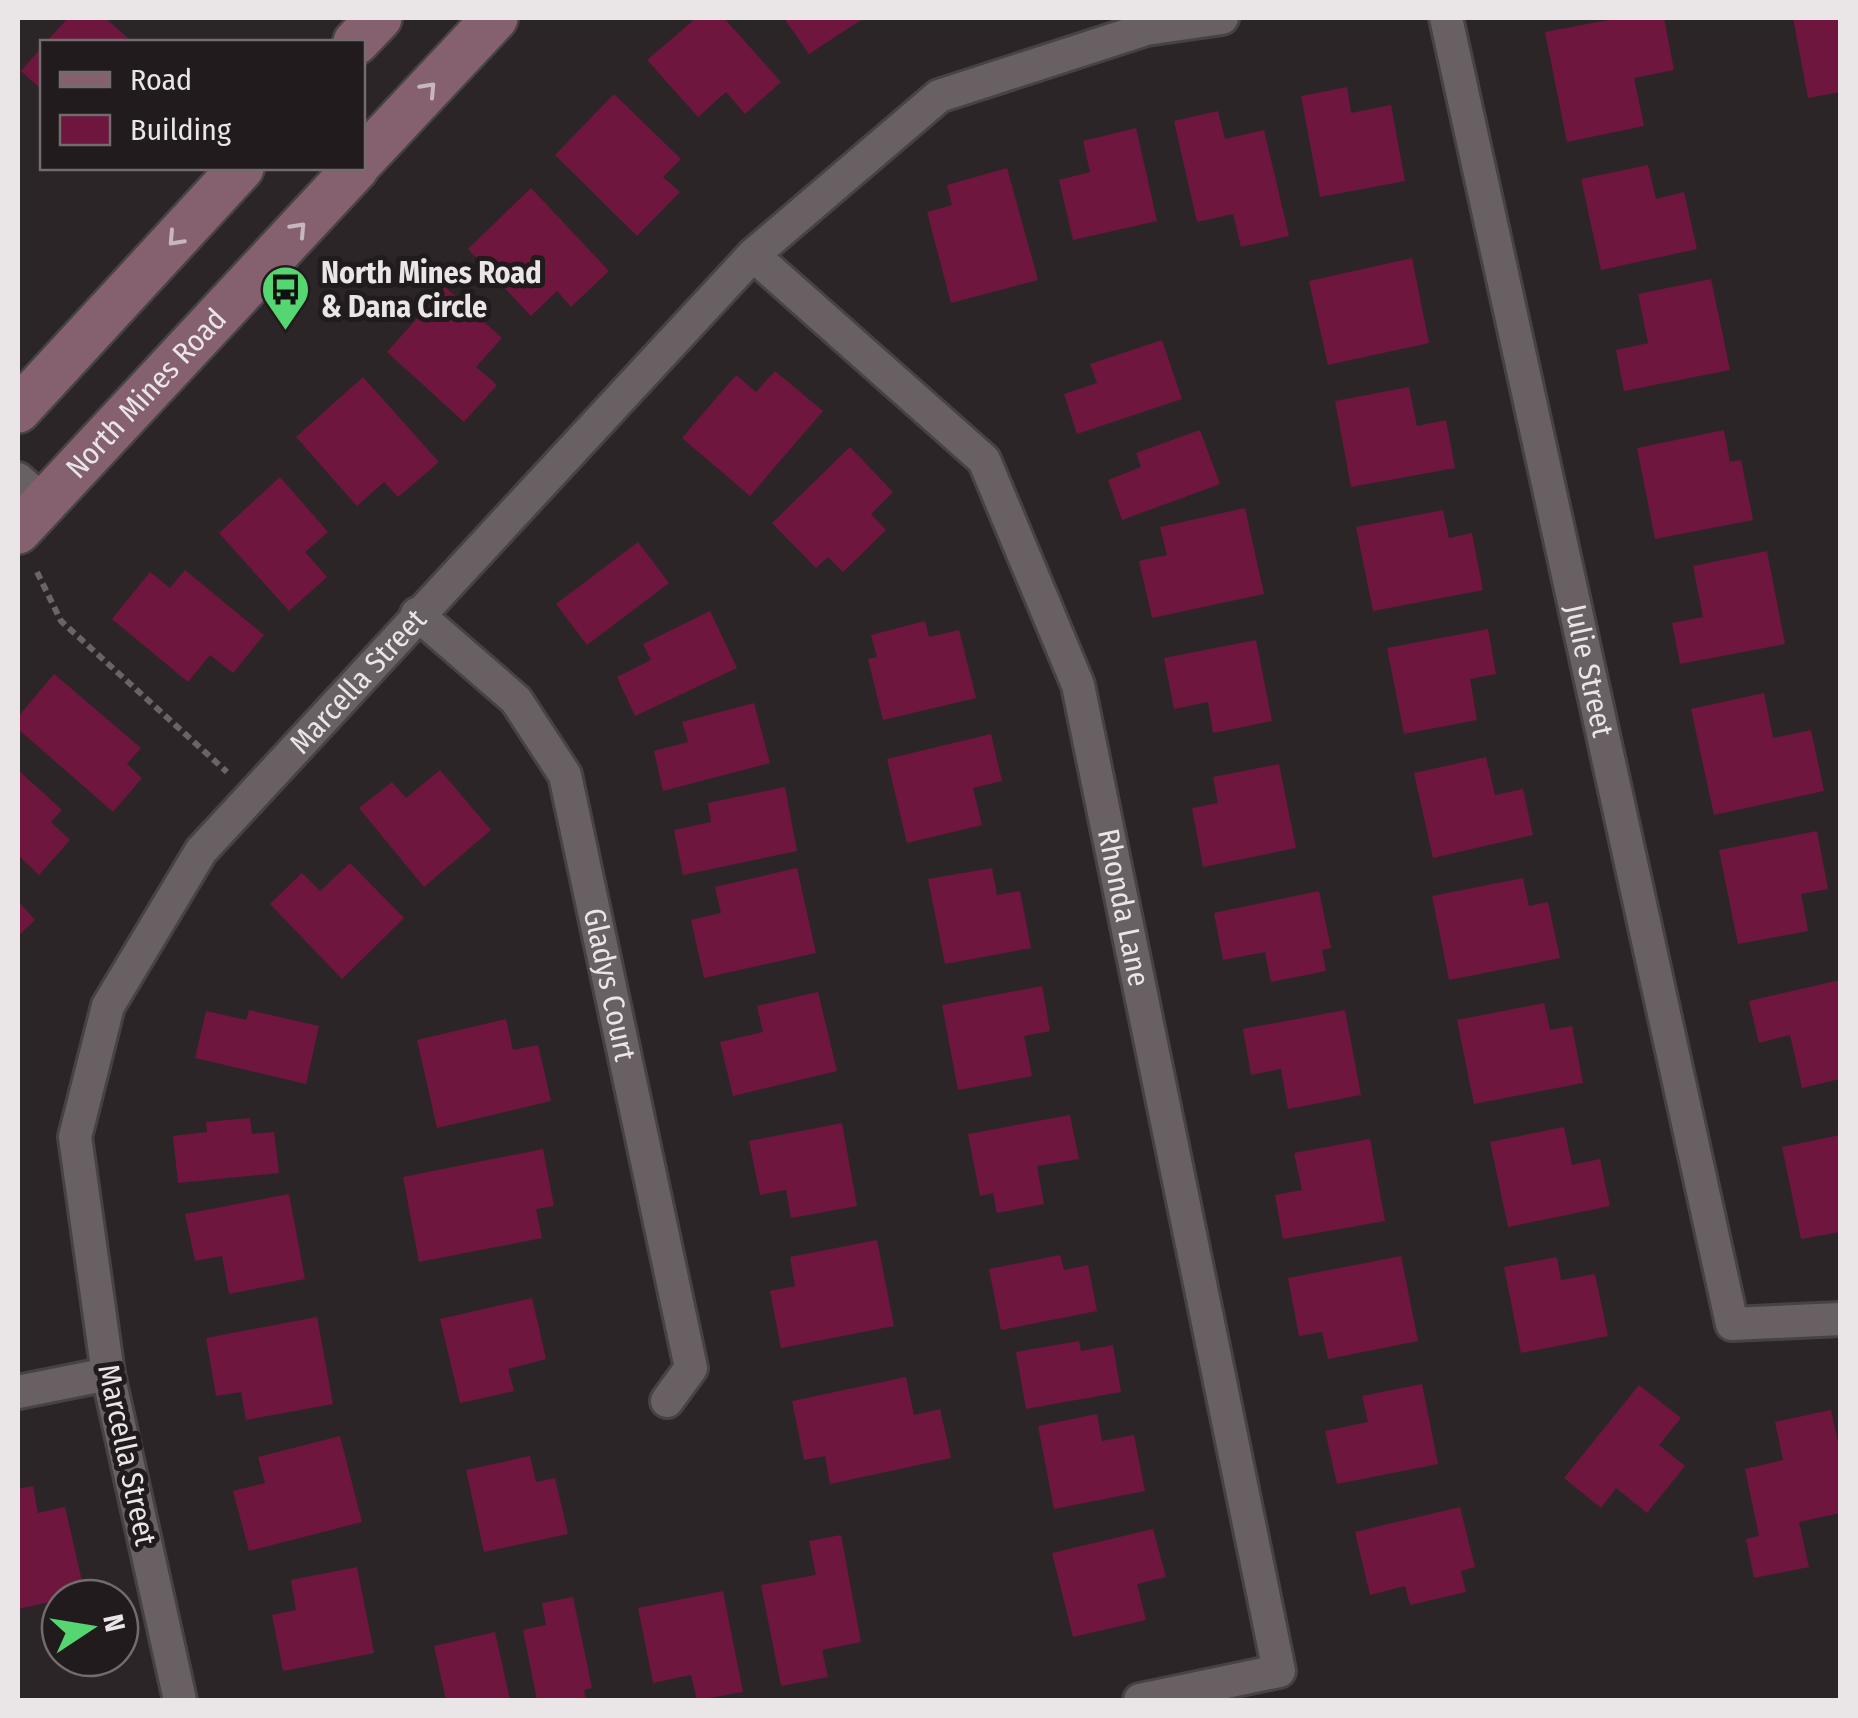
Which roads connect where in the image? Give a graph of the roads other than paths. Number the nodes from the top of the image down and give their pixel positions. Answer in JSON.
{"nodes":[{"id":1,"x":378,"y":18,"type":"edge"},
{"id":2,"x":495,"y":18,"type":"edge"},
{"id":3,"x":1222,"y":18,"type":"edge"},
{"id":4,"x":1446,"y":18,"type":"edge"},
{"id":5,"x":1144,"y":23,"type":"edge"},
{"id":6,"x":358,"y":40,"type":"edge"},
{"id":7,"x":365,"y":157,"type":"edge"},
{"id":8,"x":238,"y":170,"type":"edge"},
{"id":9,"x":354,"y":170,"type":"edge"},
{"id":10,"x":753,"y":256,"type":"junction"},
{"id":11,"x":18,"y":410,"type":"edge"},
{"id":12,"x":27,"y":504,"type":"edge"},
{"id":13,"x":417,"y":614,"type":"junction"},
{"id":14,"x":1840,"y":1319,"type":"edge"},
{"id":15,"x":108,"y":1374,"type":"junction"},
{"id":16,"x":18,"y":1392,"type":"edge"},
{"id":17,"x":667,"y":1401,"type":"dead end"},
{"id":18,"x":180,"y":1700,"type":"edge"},
{"id":19,"x":1140,"y":1700,"type":"edge"}],
"edges":[{"from":1,"to":6,"type":"main road"},
{"from":7,"to":2,"type":"main road","one_way":true},
{"from":3,"to":5,"type":"street","name":"Marcella Street"},
{"from":4,"to":14,"type":"street","name":"Julie Street"},
{"from":5,"to":10,"type":"street","name":"Marcella Street"},
{"from":8,"to":11,"type":"main road","one_way":true},
{"from":12,"to":9,"type":"main road","name":"North Mines Road","one_way":true},
{"from":10,"to":13,"type":"street","name":"Marcella Street"},
{"from":10,"to":19,"type":"street","name":"Rhonda Lane"},
{"from":13,"to":15,"type":"street","name":"Marcella Street"},
{"from":13,"to":17,"type":"street","name":"Gladys Court"},
{"from":15,"to":16,"type":"street"},
{"from":15,"to":18,"type":"street","name":"Marcella Street"}]}
